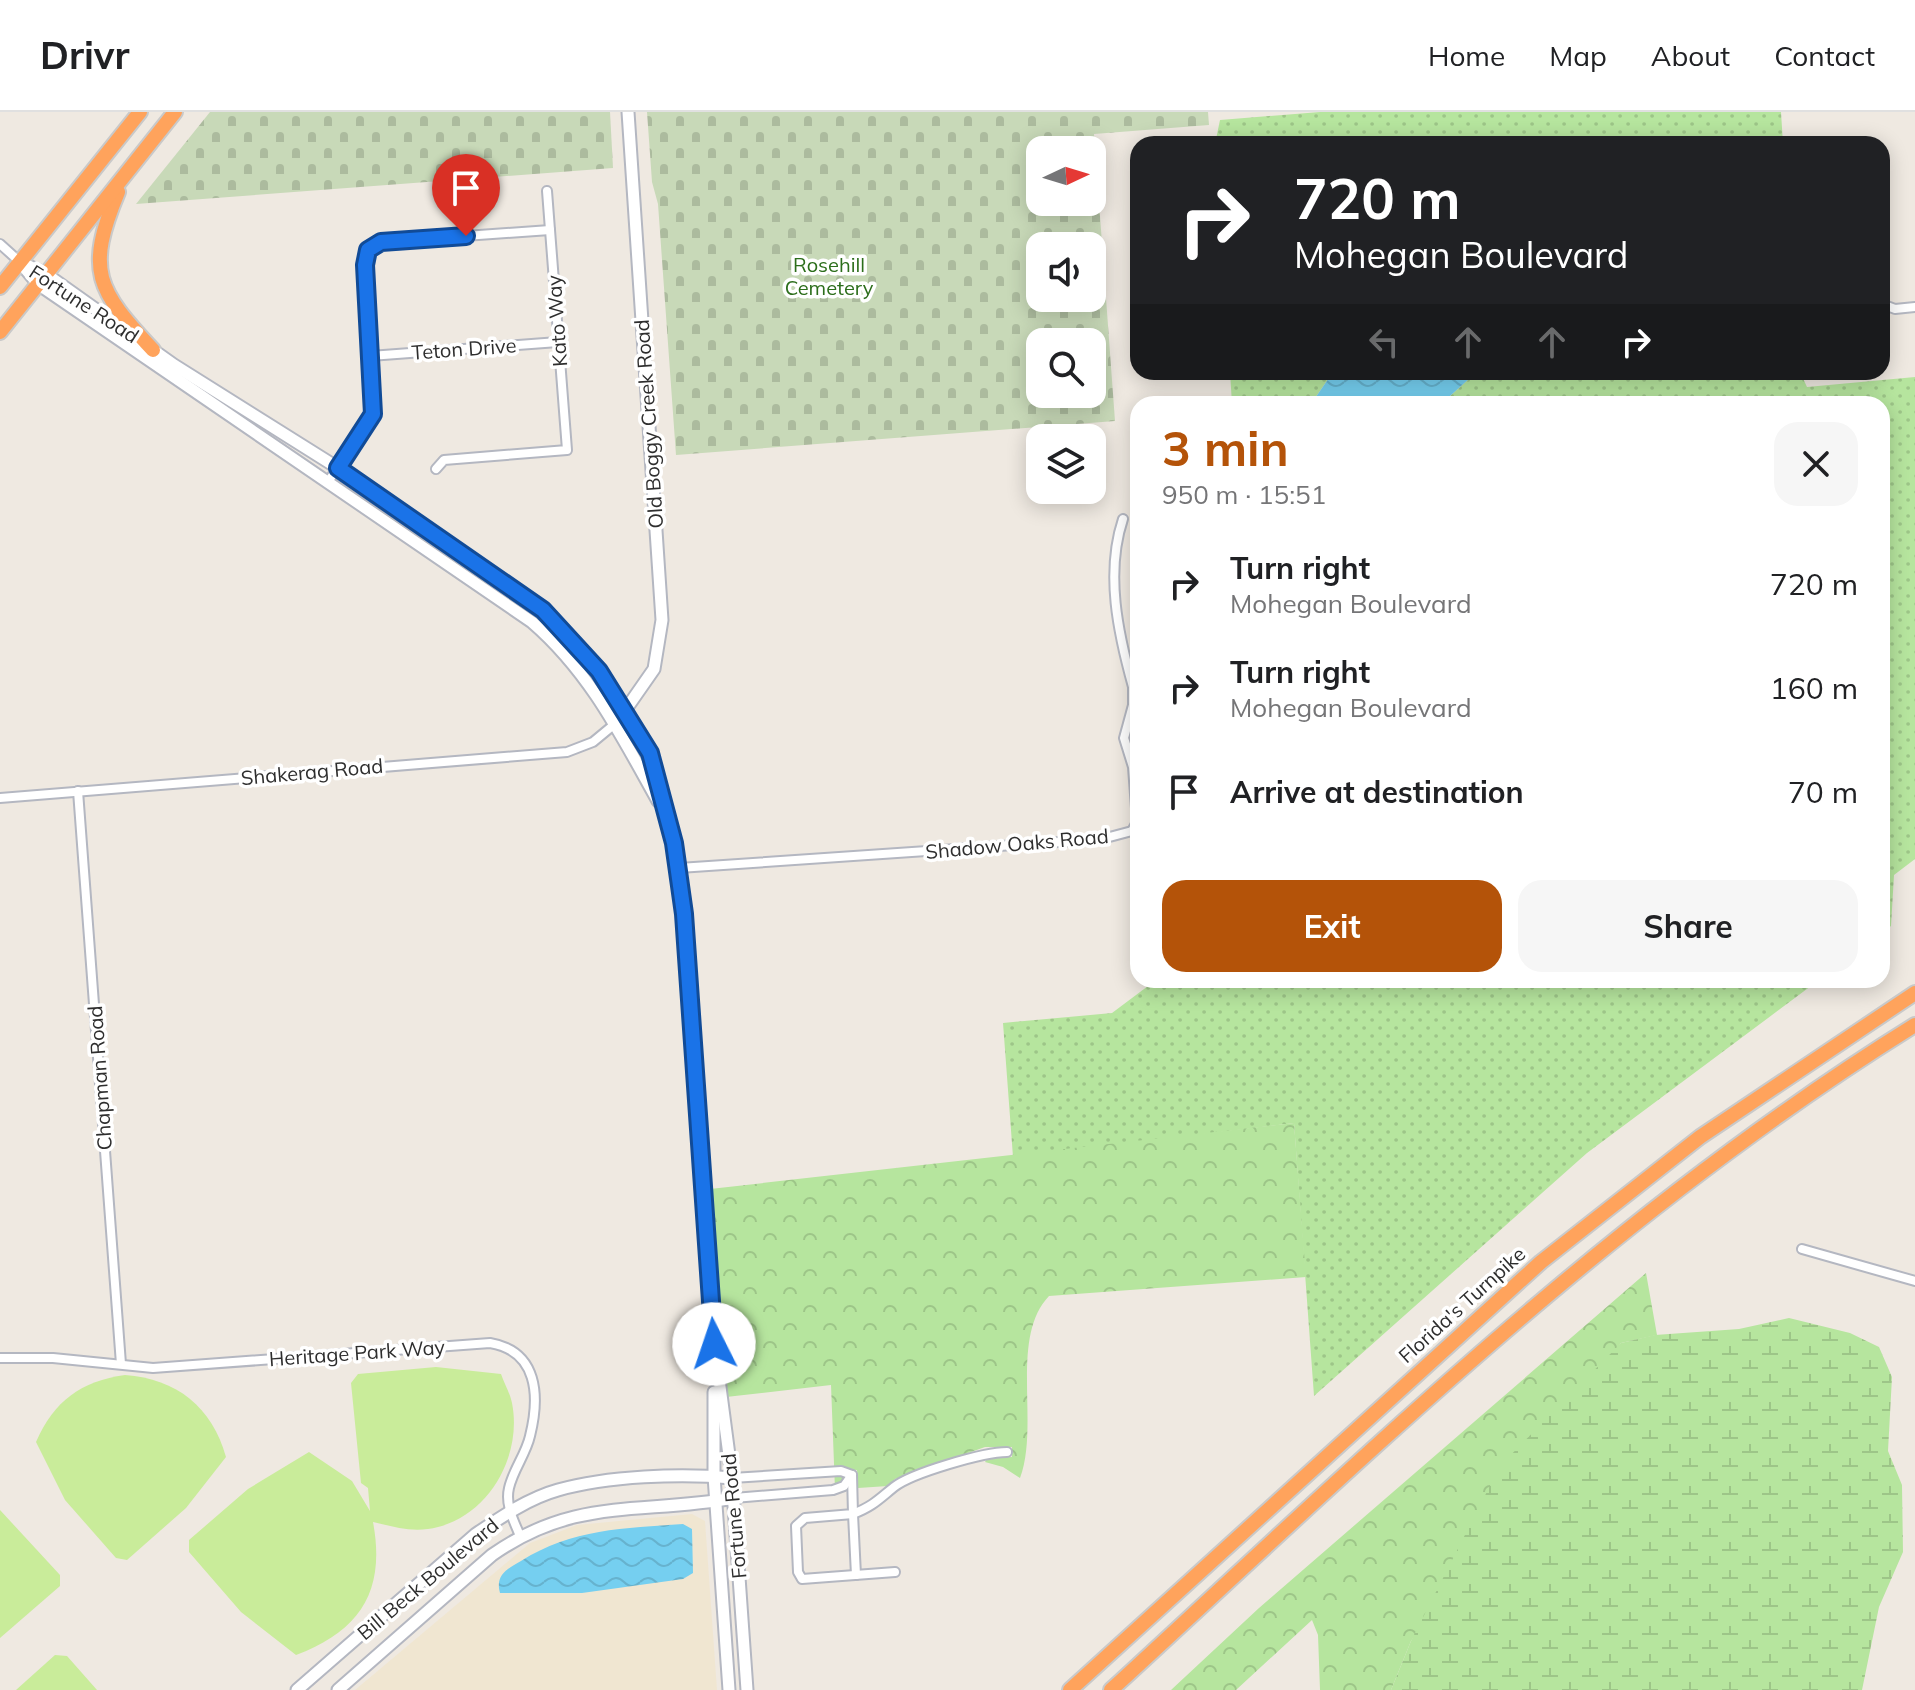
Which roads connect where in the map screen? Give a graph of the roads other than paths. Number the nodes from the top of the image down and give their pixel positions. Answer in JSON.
{"nodes":[{"id":1,"x":140,"y":112,"type":"edge"},
{"id":2,"x":175,"y":112,"type":"edge"},
{"id":3,"x":628,"y":112,"type":"edge"},
{"id":4,"x":125,"y":174,"type":"junction"},
{"id":5,"x":547,"y":191,"type":"dead end"},
{"id":6,"x":550,"y":230,"type":"junction"},
{"id":7,"x":0,"y":244,"type":"edge"},
{"id":8,"x":3,"y":252,"type":"edge"},
{"id":9,"x":20,"y":262,"type":"junction"},
{"id":10,"x":42,"y":279,"type":"junction"},
{"id":11,"x":0,"y":287,"type":"edge"},
{"id":12,"x":1890,"y":307,"type":"edge"},
{"id":13,"x":1915,"y":307,"type":"edge"},
{"id":14,"x":0,"y":332,"type":"edge"},
{"id":15,"x":558,"y":342,"type":"junction"},
{"id":16,"x":153,"y":350,"type":"junction"},
{"id":17,"x":370,"y":356,"type":"junction"},
{"id":18,"x":338,"y":468,"type":"junction"},
{"id":19,"x":436,"y":469,"type":"dead end"},
{"id":20,"x":328,"y":482,"type":"junction"},
{"id":21,"x":1123,"y":519,"type":"dead end"},
{"id":22,"x":1130,"y":670,"type":"edge"},
{"id":23,"x":626,"y":709,"type":"junction"},
{"id":24,"x":1130,"y":716,"type":"edge"},
{"id":25,"x":616,"y":723,"type":"junction"},
{"id":26,"x":1130,"y":757,"type":"edge"},
{"id":27,"x":78,"y":791,"type":"junction"},
{"id":28,"x":0,"y":798,"type":"edge"},
{"id":29,"x":666,"y":815,"type":"junction"},
{"id":30,"x":1130,"y":832,"type":"edge"},
{"id":31,"x":679,"y":868,"type":"junction"},
{"id":32,"x":1915,"y":993,"type":"edge"},
{"id":33,"x":1915,"y":1025,"type":"edge"},
{"id":34,"x":1802,"y":1249,"type":"dead end"},
{"id":35,"x":1915,"y":1281,"type":"edge"},
{"id":36,"x":714,"y":1344,"type":"junction"},
{"id":37,"x":0,"y":1358,"type":"edge"},
{"id":38,"x":121,"y":1364,"type":"junction"},
{"id":39,"x":1007,"y":1452,"type":"dead end"},
{"id":40,"x":852,"y":1475,"type":"junction"},
{"id":41,"x":714,"y":1476,"type":"junction"},
{"id":42,"x":732,"y":1478,"type":"junction"},
{"id":43,"x":734,"y":1498,"type":"junction"},
{"id":44,"x":716,"y":1501,"type":"junction"},
{"id":45,"x":510,"y":1512,"type":"junction"},
{"id":46,"x":853,"y":1514,"type":"junction"},
{"id":47,"x":520,"y":1536,"type":"junction"},
{"id":48,"x":895,"y":1572,"type":"dead end"},
{"id":49,"x":856,"y":1575,"type":"junction"},
{"id":50,"x":743,"y":1622,"type":"junction"},
{"id":51,"x":725,"y":1623,"type":"junction"},
{"id":52,"x":297,"y":1690,"type":"edge"},
{"id":53,"x":338,"y":1690,"type":"edge"},
{"id":54,"x":729,"y":1690,"type":"edge"},
{"id":55,"x":747,"y":1690,"type":"edge"},
{"id":56,"x":1070,"y":1690,"type":"edge"},
{"id":57,"x":1111,"y":1690,"type":"edge"}],
"edges":[{"from":1,"to":9,"type":"highway"},
{"from":2,"to":4,"type":"highway"},
{"from":3,"to":23,"type":"main road","name":"Old Boggy Creek Road"},
{"from":4,"to":10,"type":"highway"},
{"from":4,"to":16,"type":"highway"},
{"from":5,"to":6,"type":"street","name":"Kato Way"},
{"from":6,"to":15,"type":"street","name":"Kato Way"},
{"from":6,"to":17,"type":"street"},
{"from":7,"to":8,"type":"street"},
{"from":8,"to":9,"type":"street"},
{"from":9,"to":10,"type":"main road","name":"Fortune Road"},
{"from":9,"to":11,"type":"highway"},
{"from":10,"to":14,"type":"highway"},
{"from":10,"to":16,"type":"main road","name":"Fortune Road"},
{"from":10,"to":20,"type":"main road","name":"Fortune Road"},
{"from":12,"to":13,"type":"street"},
{"from":15,"to":17,"type":"street","name":"Teton Drive"},
{"from":15,"to":19,"type":"street","name":"Kato Way"},
{"from":16,"to":18,"type":"main road","name":"Fortune Road"},
{"from":17,"to":18,"type":"street"},
{"from":18,"to":20,"type":"street"},
{"from":18,"to":23,"type":"main road","name":"Fortune Road"},
{"from":20,"to":25,"type":"main road","name":"Fortune Road"},
{"from":21,"to":22,"type":"street","name":"Shadow Oaks Road"},
{"from":23,"to":25,"type":"main road","name":"Old Boggy Creek Road"},
{"from":23,"to":29,"type":"main road","name":"Fortune Road"},
{"from":24,"to":26,"type":"street","name":"Shadow Oaks Road"},
{"from":25,"to":27,"type":"street","name":"Shakerag Road"},
{"from":25,"to":29,"type":"main road","name":"Fortune Road"},
{"from":27,"to":28,"type":"street","name":"Shakerag Road"},
{"from":27,"to":38,"type":"street","name":"Chapman Road"},
{"from":29,"to":31,"type":"main road","name":"Fortune Road"},
{"from":30,"to":31,"type":"street","name":"Shadow Oaks Road"},
{"from":31,"to":36,"type":"main road","name":"Fortune Road"},
{"from":32,"to":56,"type":"highway","name":"Florida's Turnpike"},
{"from":33,"to":57,"type":"highway"},
{"from":34,"to":35,"type":"street"},
{"from":36,"to":41,"type":"main road","name":"Fortune Road"},
{"from":36,"to":42,"type":"main road","name":"Fortune Road"},
{"from":37,"to":38,"type":"street","name":"Heritage Park Way"},
{"from":38,"to":45,"type":"street","name":"Heritage Park Way"},
{"from":39,"to":46,"type":"street"},
{"from":40,"to":42,"type":"street","name":"Bill Beck Boulevard"},
{"from":40,"to":43,"type":"street","name":"Bill Beck Boulevard"},
{"from":40,"to":46,"type":"street"},
{"from":41,"to":42,"type":"main road","name":"Bill Beck Boulevard"},
{"from":41,"to":44,"type":"main road","name":"Fortune Road"},
{"from":41,"to":45,"type":"main road","name":"Bill Beck Boulevard"},
{"from":42,"to":43,"type":"main road","name":"Fortune Road"},
{"from":43,"to":44,"type":"main road","name":"Bill Beck Boulevard"},
{"from":43,"to":50,"type":"main road","name":"Fortune Road"},
{"from":44,"to":47,"type":"main road","name":"Bill Beck Boulevard"},
{"from":44,"to":51,"type":"main road","name":"Fortune Road"},
{"from":45,"to":47,"type":"street","name":"Heritage Park Way"},
{"from":45,"to":52,"type":"main road","name":"Bill Beck Boulevard"},
{"from":46,"to":49,"type":"street"},
{"from":46,"to":49,"type":"street"},
{"from":47,"to":53,"type":"main road","name":"Bill Beck Boulevard"},
{"from":48,"to":49,"type":"street"},
{"from":50,"to":51,"type":"street"},
{"from":50,"to":55,"type":"main road","name":"Fortune Road"},
{"from":51,"to":54,"type":"main road","name":"Fortune Road"}]}
